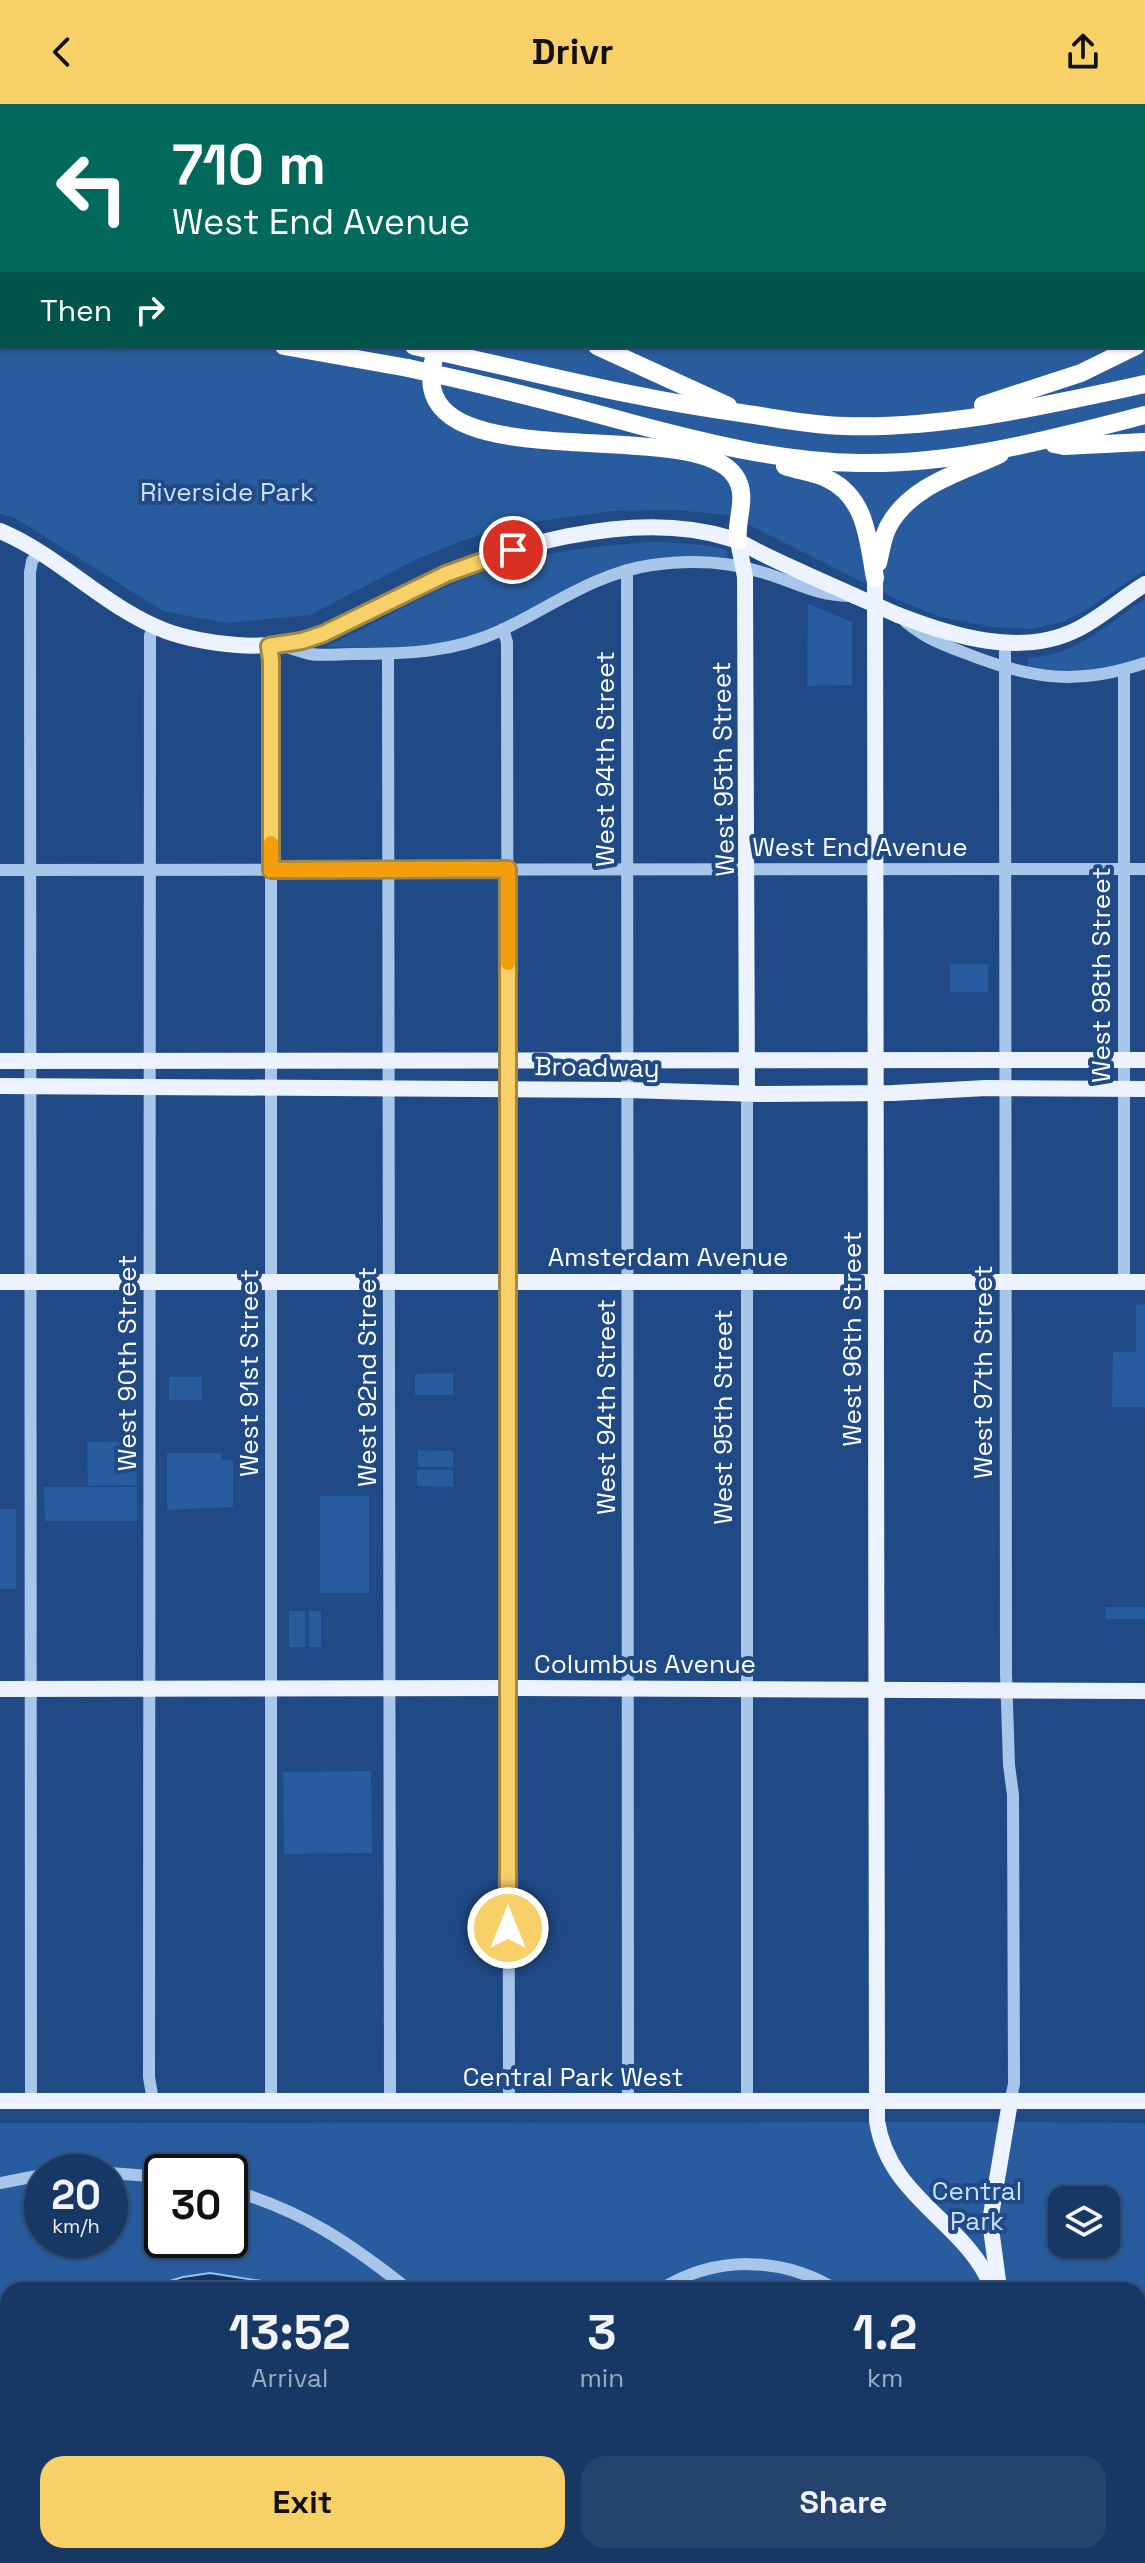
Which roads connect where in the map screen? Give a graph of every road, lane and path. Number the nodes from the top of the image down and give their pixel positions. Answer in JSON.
{"nodes":[{"id":1,"x":295,"y":348,"type":"edge"},
{"id":2,"x":421,"y":348,"type":"edge"},
{"id":3,"x":438,"y":348,"type":"edge"},
{"id":4,"x":601,"y":348,"type":"edge"},
{"id":5,"x":1132,"y":348,"type":"edge"},
{"id":6,"x":1145,"y":384,"type":"edge"},
{"id":7,"x":741,"y":413,"type":"junction"},
{"id":8,"x":1145,"y":415,"type":"edge"},
{"id":9,"x":943,"y":420,"type":"junction"},
{"id":10,"x":1044,"y":441,"type":"junction"},
{"id":11,"x":1145,"y":442,"type":"edge"},
{"id":12,"x":722,"y":446,"type":"junction"},
{"id":13,"x":1014,"y":446,"type":"junction"},
{"id":14,"x":0,"y":531,"type":"edge"},
{"id":15,"x":738,"y":541,"type":"junction"},
{"id":16,"x":39,"y":552,"type":"junction"},
{"id":17,"x":744,"y":568,"type":"junction"},
{"id":18,"x":627,"y":570,"type":"junction"},
{"id":19,"x":875,"y":578,"type":"junction"},
{"id":20,"x":1145,"y":584,"type":"edge"},
{"id":21,"x":855,"y":596,"type":"junction"},
{"id":22,"x":898,"y":615,"type":"junction"},
{"id":23,"x":153,"y":625,"type":"junction"},
{"id":24,"x":503,"y":629,"type":"junction"},
{"id":25,"x":1005,"y":642,"type":"junction"},
{"id":26,"x":275,"y":645,"type":"junction"},
{"id":27,"x":388,"y":654,"type":"junction"},
{"id":28,"x":1145,"y":663,"type":"edge"},
{"id":29,"x":1004,"y":668,"type":"junction"},
{"id":30,"x":1124,"y":670,"type":"junction"},
{"id":31,"x":388,"y":869,"type":"junction"},
{"id":32,"x":508,"y":869,"type":"junction"},
{"id":33,"x":627,"y":869,"type":"junction"},
{"id":34,"x":748,"y":869,"type":"junction"},
{"id":35,"x":875,"y":869,"type":"junction"},
{"id":36,"x":1123,"y":869,"type":"junction"},
{"id":37,"x":1145,"y":869,"type":"edge"},
{"id":38,"x":0,"y":870,"type":"edge"},
{"id":39,"x":31,"y":870,"type":"junction"},
{"id":40,"x":149,"y":870,"type":"junction"},
{"id":41,"x":271,"y":870,"type":"junction"},
{"id":42,"x":1005,"y":870,"type":"junction"},
{"id":43,"x":747,"y":1059,"type":"junction"},
{"id":44,"x":877,"y":1059,"type":"junction"},
{"id":45,"x":1005,"y":1059,"type":"junction"},
{"id":46,"x":508,"y":1060,"type":"junction"},
{"id":47,"x":1124,"y":1060,"type":"junction"},
{"id":48,"x":1145,"y":1060,"type":"edge"},
{"id":49,"x":0,"y":1061,"type":"edge"},
{"id":50,"x":30,"y":1061,"type":"junction"},
{"id":51,"x":149,"y":1061,"type":"junction"},
{"id":52,"x":628,"y":1061,"type":"junction"},
{"id":53,"x":271,"y":1062,"type":"junction"},
{"id":54,"x":389,"y":1062,"type":"junction"},
{"id":55,"x":0,"y":1086,"type":"edge"},
{"id":56,"x":30,"y":1086,"type":"junction"},
{"id":57,"x":149,"y":1087,"type":"junction"},
{"id":58,"x":271,"y":1088,"type":"junction"},
{"id":59,"x":389,"y":1088,"type":"junction"},
{"id":60,"x":1005,"y":1088,"type":"junction"},
{"id":61,"x":508,"y":1089,"type":"junction"},
{"id":62,"x":1124,"y":1089,"type":"junction"},
{"id":63,"x":1145,"y":1089,"type":"edge"},
{"id":64,"x":628,"y":1090,"type":"junction"},
{"id":65,"x":747,"y":1093,"type":"junction"},
{"id":66,"x":877,"y":1093,"type":"junction"},
{"id":67,"x":628,"y":1280,"type":"junction"},
{"id":68,"x":747,"y":1280,"type":"junction"},
{"id":69,"x":389,"y":1281,"type":"junction"},
{"id":70,"x":508,"y":1281,"type":"junction"},
{"id":71,"x":876,"y":1281,"type":"junction"},
{"id":72,"x":1124,"y":1281,"type":"junction"},
{"id":73,"x":0,"y":1282,"type":"edge"},
{"id":74,"x":30,"y":1282,"type":"junction"},
{"id":75,"x":150,"y":1282,"type":"junction"},
{"id":76,"x":271,"y":1282,"type":"junction"},
{"id":77,"x":1004,"y":1282,"type":"junction"},
{"id":78,"x":1145,"y":1282,"type":"edge"},
{"id":79,"x":149,"y":1688,"type":"junction"},
{"id":80,"x":508,"y":1688,"type":"junction"},
{"id":81,"x":0,"y":1689,"type":"edge"},
{"id":82,"x":31,"y":1689,"type":"junction"},
{"id":83,"x":271,"y":1689,"type":"junction"},
{"id":84,"x":390,"y":1689,"type":"junction"},
{"id":85,"x":628,"y":1689,"type":"junction"},
{"id":86,"x":747,"y":1689,"type":"junction"},
{"id":87,"x":876,"y":1689,"type":"junction"},
{"id":88,"x":1007,"y":1691,"type":"junction"},
{"id":89,"x":1145,"y":1691,"type":"edge"},
{"id":90,"x":31,"y":2100,"type":"junction"},
{"id":91,"x":271,"y":2100,"type":"junction"},
{"id":92,"x":0,"y":2101,"type":"edge"},
{"id":93,"x":153,"y":2101,"type":"junction"},
{"id":94,"x":390,"y":2101,"type":"junction"},
{"id":95,"x":509,"y":2101,"type":"junction"},
{"id":96,"x":628,"y":2101,"type":"junction"},
{"id":97,"x":747,"y":2101,"type":"junction"},
{"id":98,"x":876,"y":2101,"type":"junction"},
{"id":99,"x":1145,"y":2101,"type":"edge"},
{"id":100,"x":1010,"y":2102,"type":"junction"},
{"id":101,"x":24,"y":2178,"type":"edge"},
{"id":102,"x":0,"y":2183,"type":"edge"},
{"id":103,"x":248,"y":2196,"type":"edge"},
{"id":104,"x":398,"y":2282,"type":"edge"},
{"id":105,"x":674,"y":2282,"type":"edge"},
{"id":106,"x":820,"y":2282,"type":"edge"},
{"id":107,"x":988,"y":2282,"type":"edge"},
{"id":108,"x":999,"y":2282,"type":"edge"}],
"edges":[{"from":1,"to":12,"type":"highway","bridge":true},
{"from":2,"to":7,"type":"highway","bridge":true},
{"from":3,"to":15,"type":"highway"},
{"from":4,"to":7,"type":"highway"},
{"from":5,"to":9,"type":"highway"},
{"from":6,"to":9,"type":"highway"},
{"from":7,"to":9,"type":"highway"},
{"from":8,"to":10,"type":"highway"},
{"from":10,"to":11,"type":"highway"},
{"from":10,"to":13,"type":"highway"},
{"from":12,"to":13,"type":"highway"},
{"from":12,"to":19,"type":"highway"},
{"from":13,"to":19,"type":"highway"},
{"from":14,"to":16,"type":"main road"},
{"from":15,"to":17,"type":"main road","name":"West 95th Street"},
{"from":15,"to":21,"type":"main road"},
{"from":15,"to":26,"type":"main road"},
{"from":16,"to":23,"type":"main road"},
{"from":16,"to":39,"type":"street"},
{"from":17,"to":18,"type":"street"},
{"from":17,"to":21,"type":"street"},
{"from":17,"to":34,"type":"main road","name":"West 95th Street"},
{"from":18,"to":24,"type":"street"},
{"from":18,"to":33,"type":"street","name":"West 94th Street"},
{"from":19,"to":35,"type":"main road","name":"West 96th Street"},
{"from":20,"to":25,"type":"main road"},
{"from":21,"to":22,"type":"main road","bridge":true},
{"from":22,"to":25,"type":"main road"},
{"from":22,"to":29,"type":"street"},
{"from":23,"to":26,"type":"main road"},
{"from":23,"to":40,"type":"street","name":"West 90th Street"},
{"from":24,"to":27,"type":"street"},
{"from":24,"to":32,"type":"street"},
{"from":25,"to":29,"type":"street","name":"West 97th Street"},
{"from":26,"to":27,"type":"street"},
{"from":26,"to":41,"type":"street","name":"West 91st Street"},
{"from":27,"to":31,"type":"street","name":"West 92nd Street"},
{"from":28,"to":30,"type":"street"},
{"from":29,"to":30,"type":"street"},
{"from":29,"to":42,"type":"street","name":"West 97th Street"},
{"from":30,"to":36,"type":"street","name":"West 98th Street"},
{"from":31,"to":32,"type":"street","name":"West End Avenue"},
{"from":31,"to":41,"type":"street","name":"West End Avenue"},
{"from":31,"to":54,"type":"street","name":"West 92nd Street"},
{"from":32,"to":33,"type":"street","name":"West End Avenue"},
{"from":32,"to":46,"type":"street"},
{"from":33,"to":34,"type":"street","name":"West End Avenue"},
{"from":33,"to":52,"type":"street","name":"West 94th Street"},
{"from":34,"to":35,"type":"street","name":"West End Avenue"},
{"from":34,"to":43,"type":"main road","name":"West 95th Street"},
{"from":35,"to":42,"type":"street","name":"West End Avenue"},
{"from":35,"to":44,"type":"main road","name":"West 96th Street"},
{"from":36,"to":37,"type":"street","name":"West End Avenue"},
{"from":36,"to":42,"type":"street","name":"West End Avenue"},
{"from":36,"to":47,"type":"street","name":"West 98th Street"},
{"from":38,"to":39,"type":"street","name":"West End Avenue"},
{"from":39,"to":40,"type":"street","name":"West End Avenue"},
{"from":39,"to":50,"type":"street"},
{"from":40,"to":41,"type":"street","name":"West End Avenue"},
{"from":40,"to":51,"type":"street","name":"West 90th Street"},
{"from":41,"to":53,"type":"street","name":"West 91st Street"},
{"from":42,"to":45,"type":"street","name":"West 97th Street"},
{"from":43,"to":44,"type":"main road","name":"Broadway"},
{"from":43,"to":52,"type":"main road","name":"Broadway"},
{"from":43,"to":65,"type":"main road","name":"West 95th Street"},
{"from":44,"to":45,"type":"main road","name":"Broadway"},
{"from":44,"to":66,"type":"main road","name":"West 96th Street"},
{"from":45,"to":47,"type":"main road","name":"Broadway"},
{"from":45,"to":60,"type":"street","name":"West 97th Street"},
{"from":46,"to":52,"type":"main road","name":"Broadway"},
{"from":46,"to":54,"type":"main road","name":"Broadway"},
{"from":46,"to":61,"type":"street"},
{"from":47,"to":48,"type":"main road","name":"Broadway"},
{"from":47,"to":62,"type":"street","name":"West 98th Street"},
{"from":49,"to":50,"type":"main road","name":"Broadway"},
{"from":50,"to":51,"type":"main road","name":"Broadway"},
{"from":50,"to":56,"type":"street"},
{"from":51,"to":53,"type":"main road","name":"Broadway"},
{"from":51,"to":57,"type":"street","name":"West 90th Street"},
{"from":52,"to":64,"type":"street","name":"West 94th Street"},
{"from":53,"to":54,"type":"main road","name":"Broadway"},
{"from":53,"to":58,"type":"street","name":"West 91st Street"},
{"from":54,"to":59,"type":"street","name":"West 92nd Street"},
{"from":55,"to":56,"type":"main road","name":"Broadway"},
{"from":56,"to":57,"type":"main road","name":"Broadway"},
{"from":56,"to":74,"type":"street"},
{"from":57,"to":58,"type":"main road","name":"Broadway"},
{"from":57,"to":75,"type":"street","name":"West 90th Street"},
{"from":58,"to":59,"type":"main road","name":"Broadway"},
{"from":58,"to":76,"type":"street","name":"West 91st Street"},
{"from":59,"to":61,"type":"main road","name":"Broadway"},
{"from":59,"to":69,"type":"street","name":"West 92nd Street"},
{"from":60,"to":62,"type":"main road","name":"Broadway"},
{"from":60,"to":66,"type":"main road","name":"Broadway"},
{"from":60,"to":77,"type":"street","name":"West 97th Street"},
{"from":61,"to":64,"type":"main road","name":"Broadway"},
{"from":61,"to":70,"type":"street"},
{"from":62,"to":63,"type":"main road","name":"Broadway"},
{"from":62,"to":72,"type":"street","name":"West 98th Street"},
{"from":64,"to":65,"type":"main road","name":"Broadway"},
{"from":64,"to":67,"type":"street","name":"West 94th Street"},
{"from":65,"to":66,"type":"main road","name":"Broadway"},
{"from":65,"to":68,"type":"street","name":"West 95th Street"},
{"from":66,"to":71,"type":"main road","name":"West 96th Street"},
{"from":67,"to":68,"type":"main road","name":"Amsterdam Avenue"},
{"from":67,"to":70,"type":"main road","name":"Amsterdam Avenue"},
{"from":67,"to":85,"type":"street","name":"West 94th Street"},
{"from":68,"to":71,"type":"main road","name":"Amsterdam Avenue"},
{"from":68,"to":86,"type":"street","name":"West 95th Street"},
{"from":69,"to":70,"type":"main road","name":"Amsterdam Avenue"},
{"from":69,"to":76,"type":"main road","name":"Amsterdam Avenue"},
{"from":69,"to":84,"type":"street","name":"West 92nd Street"},
{"from":70,"to":80,"type":"street"},
{"from":71,"to":77,"type":"main road","name":"Amsterdam Avenue"},
{"from":71,"to":87,"type":"main road","name":"West 96th Street"},
{"from":72,"to":77,"type":"main road","name":"Amsterdam Avenue"},
{"from":72,"to":78,"type":"main road","name":"Amsterdam Avenue"},
{"from":73,"to":74,"type":"main road","name":"Amsterdam Avenue"},
{"from":74,"to":75,"type":"main road","name":"Amsterdam Avenue"},
{"from":74,"to":82,"type":"street"},
{"from":75,"to":76,"type":"main road","name":"Amsterdam Avenue"},
{"from":75,"to":79,"type":"street","name":"West 90th Street"},
{"from":76,"to":83,"type":"street","name":"West 91st Street"},
{"from":77,"to":88,"type":"street","name":"West 97th Street"},
{"from":79,"to":82,"type":"main road","name":"Columbus Avenue"},
{"from":79,"to":83,"type":"main road","name":"Columbus Avenue"},
{"from":79,"to":93,"type":"street","name":"West 90th Street"},
{"from":80,"to":84,"type":"main road","name":"Columbus Avenue"},
{"from":80,"to":85,"type":"main road","name":"Columbus Avenue"},
{"from":80,"to":95,"type":"street"},
{"from":81,"to":82,"type":"main road","name":"Columbus Avenue"},
{"from":82,"to":90,"type":"street"},
{"from":83,"to":84,"type":"main road","name":"Columbus Avenue"},
{"from":83,"to":91,"type":"street","name":"West 91st Street"},
{"from":84,"to":94,"type":"street","name":"West 92nd Street"},
{"from":85,"to":86,"type":"main road","name":"Columbus Avenue"},
{"from":85,"to":96,"type":"street","name":"West 94th Street"},
{"from":86,"to":87,"type":"main road","name":"Columbus Avenue"},
{"from":86,"to":97,"type":"street","name":"West 95th Street"},
{"from":87,"to":88,"type":"main road","name":"Columbus Avenue"},
{"from":87,"to":98,"type":"main road","name":"West 96th Street"},
{"from":88,"to":89,"type":"main road","name":"Columbus Avenue"},
{"from":88,"to":100,"type":"street","name":"West 97th Street"},
{"from":90,"to":92,"type":"main road","name":"Central Park West"},
{"from":90,"to":93,"type":"main road","name":"Central Park West"},
{"from":91,"to":93,"type":"main road","name":"Central Park West"},
{"from":91,"to":94,"type":"main road","name":"Central Park West"},
{"from":94,"to":95,"type":"main road","name":"Central Park West"},
{"from":95,"to":96,"type":"main road","name":"Central Park West"},
{"from":96,"to":97,"type":"main road","name":"Central Park West"},
{"from":97,"to":98,"type":"main road","name":"Central Park West"},
{"from":98,"to":100,"type":"main road","name":"Central Park West"},
{"from":98,"to":107,"type":"main road","name":"West 96th Street"},
{"from":99,"to":100,"type":"main road","name":"Central Park West"},
{"from":100,"to":108,"type":"main road"},
{"from":101,"to":102,"type":"street"},
{"from":103,"to":104,"type":"street"},
{"from":105,"to":106,"type":"street"}]}
